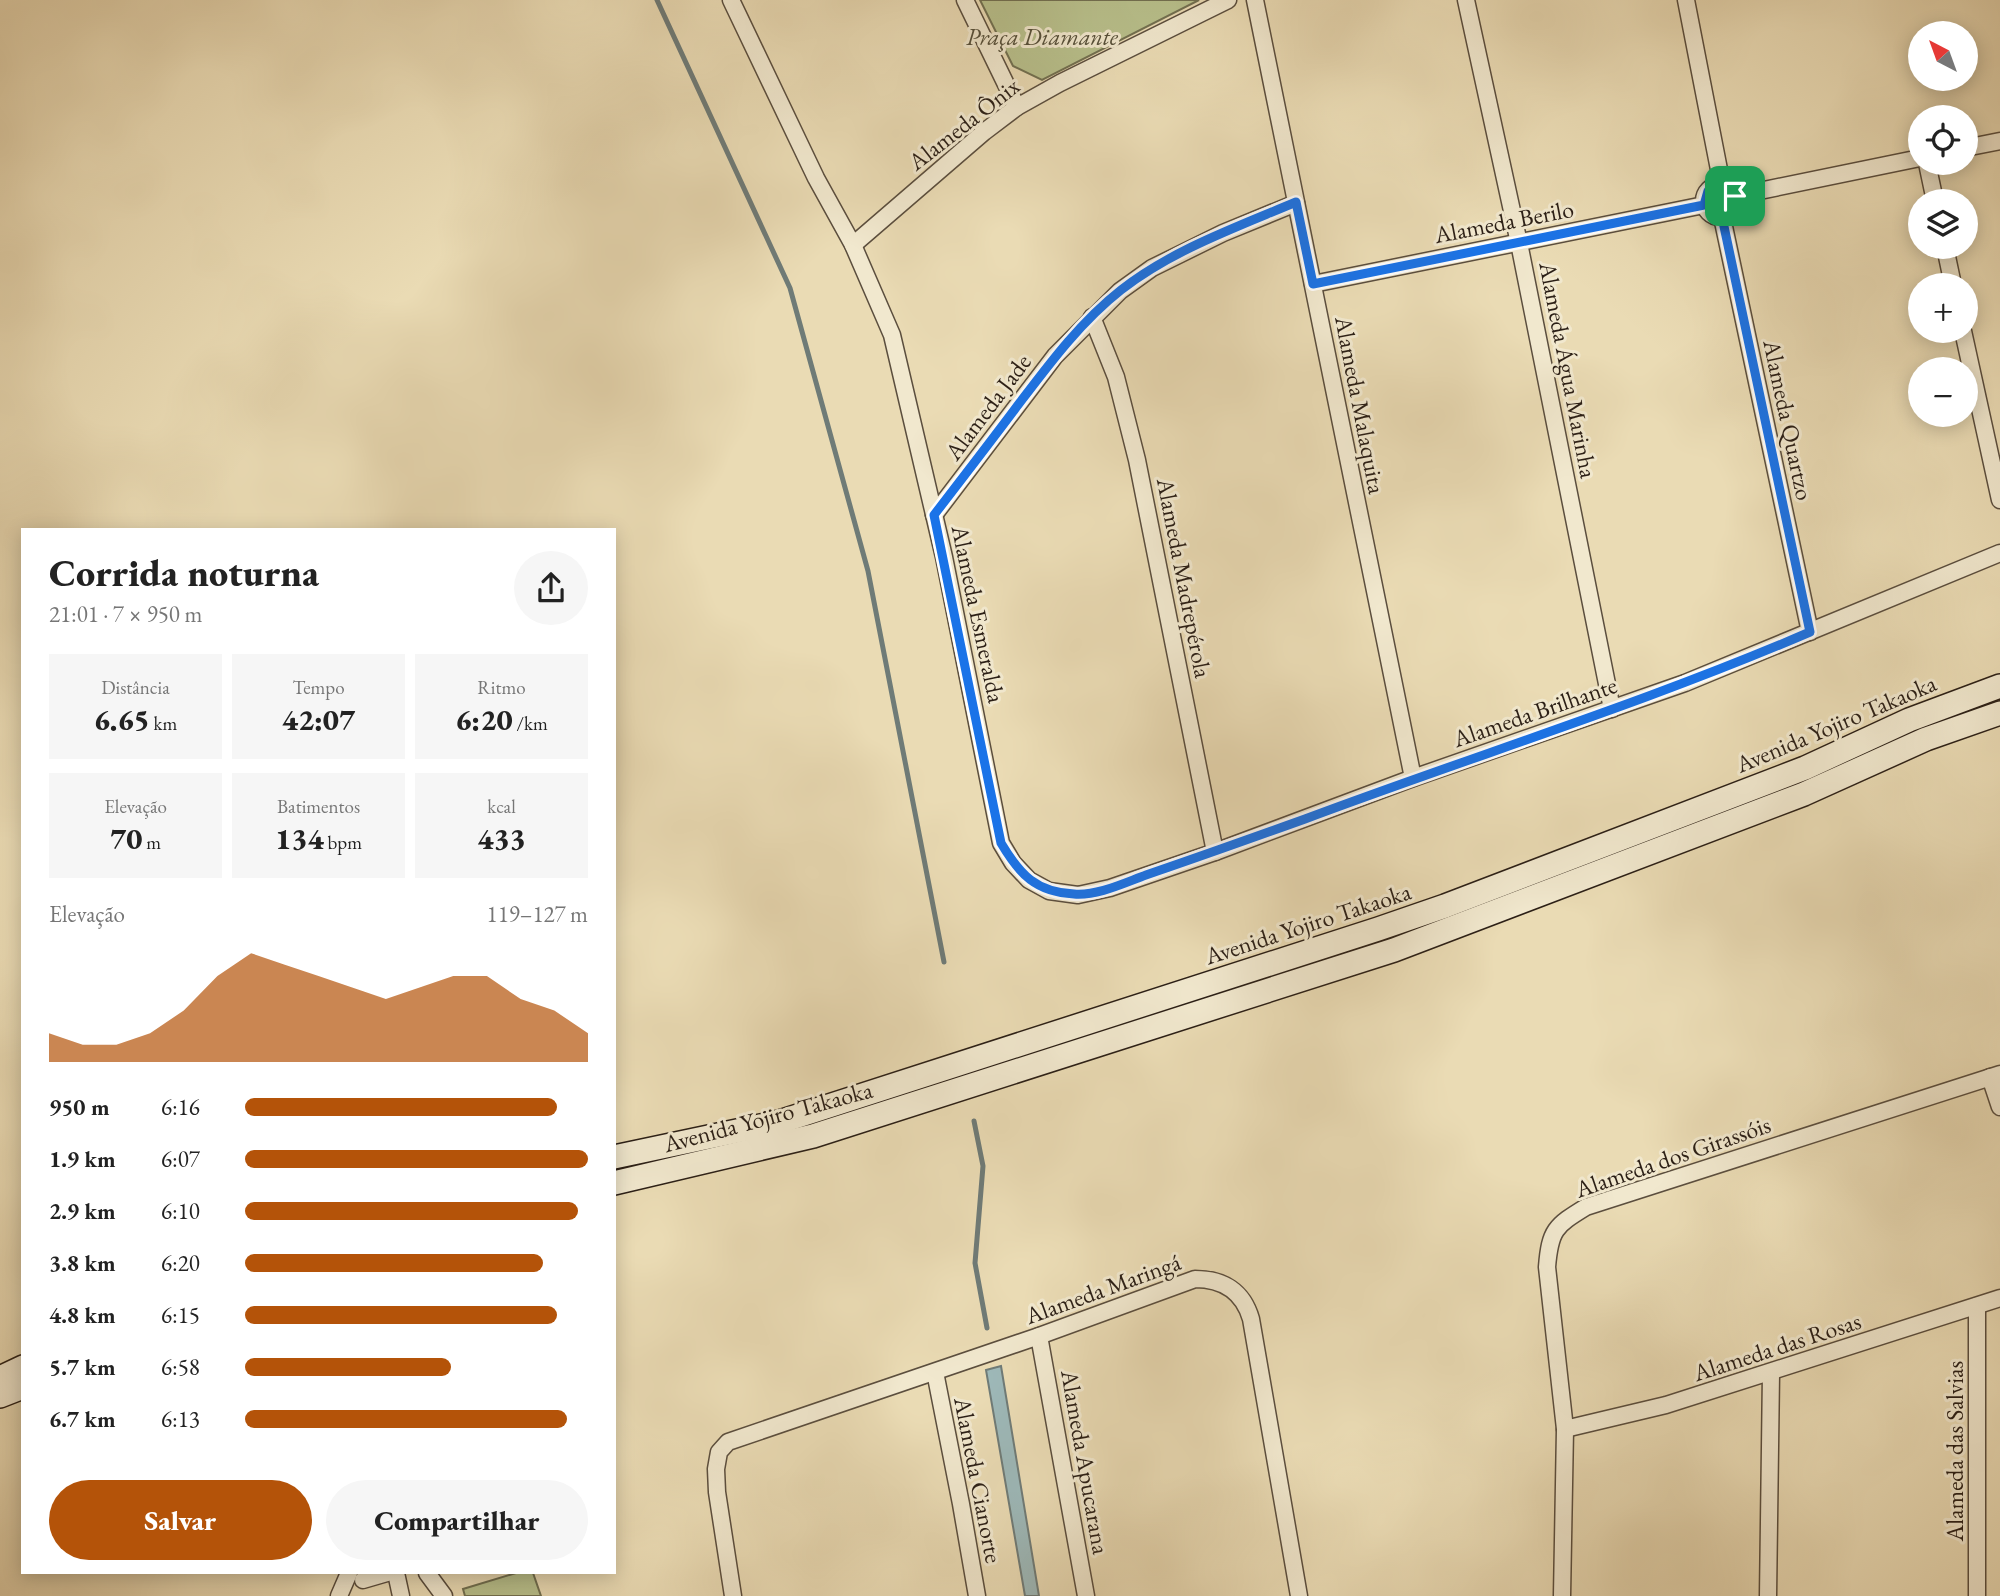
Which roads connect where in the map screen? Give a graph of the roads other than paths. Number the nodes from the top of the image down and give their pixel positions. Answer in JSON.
{"nodes":[{"id":1,"x":731,"y":0,"type":"edge"},
{"id":2,"x":965,"y":0,"type":"edge"},
{"id":3,"x":1228,"y":0,"type":"edge"},
{"id":4,"x":1255,"y":0,"type":"edge"},
{"id":5,"x":1466,"y":0,"type":"edge"},
{"id":6,"x":1686,"y":0,"type":"edge"},
{"id":7,"x":1017,"y":107,"type":"junction"},
{"id":8,"x":2000,"y":141,"type":"edge"},
{"id":9,"x":1978,"y":145,"type":"edge"},
{"id":10,"x":1908,"y":160,"type":"edge"},
{"id":11,"x":1722,"y":185,"type":"junction"},
{"id":12,"x":1735,"y":196,"type":"junction"},
{"id":13,"x":1296,"y":202,"type":"junction"},
{"id":14,"x":1704,"y":205,"type":"junction"},
{"id":15,"x":1722,"y":217,"type":"junction"},
{"id":16,"x":1519,"y":243,"type":"junction"},
{"id":17,"x":853,"y":245,"type":"junction"},
{"id":18,"x":1313,"y":284,"type":"junction"},
{"id":19,"x":1092,"y":317,"type":"junction"},
{"id":20,"x":1966,"y":343,"type":"edge"},
{"id":21,"x":2000,"y":500,"type":"edge"},
{"id":22,"x":934,"y":515,"type":"junction"},
{"id":23,"x":2000,"y":553,"type":"edge"},
{"id":24,"x":1810,"y":632,"type":"junction"},
{"id":25,"x":2000,"y":686,"type":"edge"},
{"id":26,"x":1612,"y":709,"type":"junction"},
{"id":27,"x":2000,"y":713,"type":"edge"},
{"id":28,"x":1413,"y":778,"type":"junction"},
{"id":29,"x":1214,"y":852,"type":"junction"},
{"id":30,"x":1078,"y":895,"type":"joint"},
{"id":31,"x":1995,"y":1076,"type":"edge"},
{"id":32,"x":2000,"y":1107,"type":"edge"},
{"id":33,"x":616,"y":1157,"type":"edge"},
{"id":34,"x":616,"y":1183,"type":"edge"},
{"id":35,"x":2000,"y":1298,"type":"edge"},
{"id":36,"x":1978,"y":1306,"type":"junction"},
{"id":37,"x":1039,"y":1336,"type":"junction"},
{"id":38,"x":21,"y":1368,"type":"edge"},
{"id":39,"x":935,"y":1372,"type":"junction"},
{"id":40,"x":1771,"y":1373,"type":"junction"},
{"id":41,"x":0,"y":1378,"type":"edge"},
{"id":42,"x":21,"y":1388,"type":"edge"},
{"id":43,"x":0,"y":1396,"type":"edge"},
{"id":44,"x":1564,"y":1429,"type":"junction"},
{"id":45,"x":384,"y":1574,"type":"edge"},
{"id":46,"x":396,"y":1574,"type":"edge"},
{"id":47,"x":428,"y":1574,"type":"edge"},
{"id":48,"x":360,"y":1581,"type":"edge"},
{"id":49,"x":339,"y":1596,"type":"edge"},
{"id":50,"x":401,"y":1596,"type":"edge"},
{"id":51,"x":444,"y":1596,"type":"edge"},
{"id":52,"x":733,"y":1596,"type":"edge"},
{"id":53,"x":977,"y":1596,"type":"edge"},
{"id":54,"x":1086,"y":1596,"type":"edge"},
{"id":55,"x":1299,"y":1596,"type":"edge"},
{"id":56,"x":1562,"y":1596,"type":"edge"},
{"id":57,"x":1768,"y":1596,"type":"edge"},
{"id":58,"x":1977,"y":1596,"type":"edge"}],
"edges":[{"from":1,"to":17,"type":"street","name":"Alameda Esmeralda"},
{"from":2,"to":7,"type":"street"},
{"from":3,"to":7,"type":"street","name":"Alameda Ônix"},
{"from":4,"to":13,"type":"street","name":"Alameda Malaquita"},
{"from":5,"to":16,"type":"street","name":"Alameda Água Marinha"},
{"from":6,"to":11,"type":"street"},
{"from":7,"to":17,"type":"street","name":"Alameda Ônix"},
{"from":8,"to":9,"type":"street"},
{"from":10,"to":12,"type":"street"},
{"from":11,"to":12,"type":"street"},
{"from":11,"to":14,"type":"street"},
{"from":12,"to":15,"type":"street"},
{"from":13,"to":18,"type":"street","name":"Alameda Malaquita"},
{"from":13,"to":19,"type":"street","name":"Alameda Jade"},
{"from":14,"to":15,"type":"street"},
{"from":14,"to":16,"type":"street","name":"Alameda Berilo"},
{"from":15,"to":24,"type":"street","name":"Alameda Quartzo"},
{"from":16,"to":18,"type":"street","name":"Alameda Berilo"},
{"from":16,"to":26,"type":"street","name":"Alameda Água Marinha"},
{"from":17,"to":22,"type":"street","name":"Alameda Esmeralda"},
{"from":18,"to":28,"type":"street","name":"Alameda Malaquita"},
{"from":19,"to":22,"type":"street","name":"Alameda Jade"},
{"from":19,"to":29,"type":"street","name":"Alameda Madrepérola"},
{"from":20,"to":21,"type":"street"},
{"from":22,"to":30,"type":"street","name":"Alameda Esmeralda"},
{"from":23,"to":24,"type":"street","name":"Alameda Brilhante"},
{"from":24,"to":26,"type":"street","name":"Alameda Brilhante"},
{"from":25,"to":33,"type":"main road","name":"Avenida Yojiro Takaoka"},
{"from":26,"to":28,"type":"street","name":"Alameda Brilhante"},
{"from":27,"to":34,"type":"main road","name":"Avenida Yojiro Takaoka"},
{"from":28,"to":29,"type":"street","name":"Alameda Brilhante"},
{"from":29,"to":30,"type":"street","name":"Alameda Brilhante"},
{"from":31,"to":32,"type":"street"},
{"from":31,"to":44,"type":"street","name":"Alameda dos Girassóis"},
{"from":35,"to":36,"type":"street","name":"Alameda das Rosas"},
{"from":36,"to":40,"type":"street","name":"Alameda das Rosas"},
{"from":36,"to":58,"type":"street","name":"Alameda das Salvias"},
{"from":37,"to":39,"type":"street","name":"Alameda Maringá"},
{"from":37,"to":54,"type":"street","name":"Alameda Apucarana"},
{"from":37,"to":55,"type":"street","name":"Alameda Maringá"},
{"from":38,"to":41,"type":"main road"},
{"from":39,"to":52,"type":"street","name":"Alameda Maringá"},
{"from":39,"to":53,"type":"street","name":"Alameda Cianorte"},
{"from":40,"to":44,"type":"street","name":"Alameda das Rosas"},
{"from":40,"to":57,"type":"street"},
{"from":42,"to":43,"type":"main road"},
{"from":44,"to":56,"type":"street","name":"Alameda dos Girassóis"},
{"from":45,"to":48,"type":"street"},
{"from":46,"to":50,"type":"street"},
{"from":47,"to":51,"type":"street"},
{"from":48,"to":49,"type":"street"}]}
